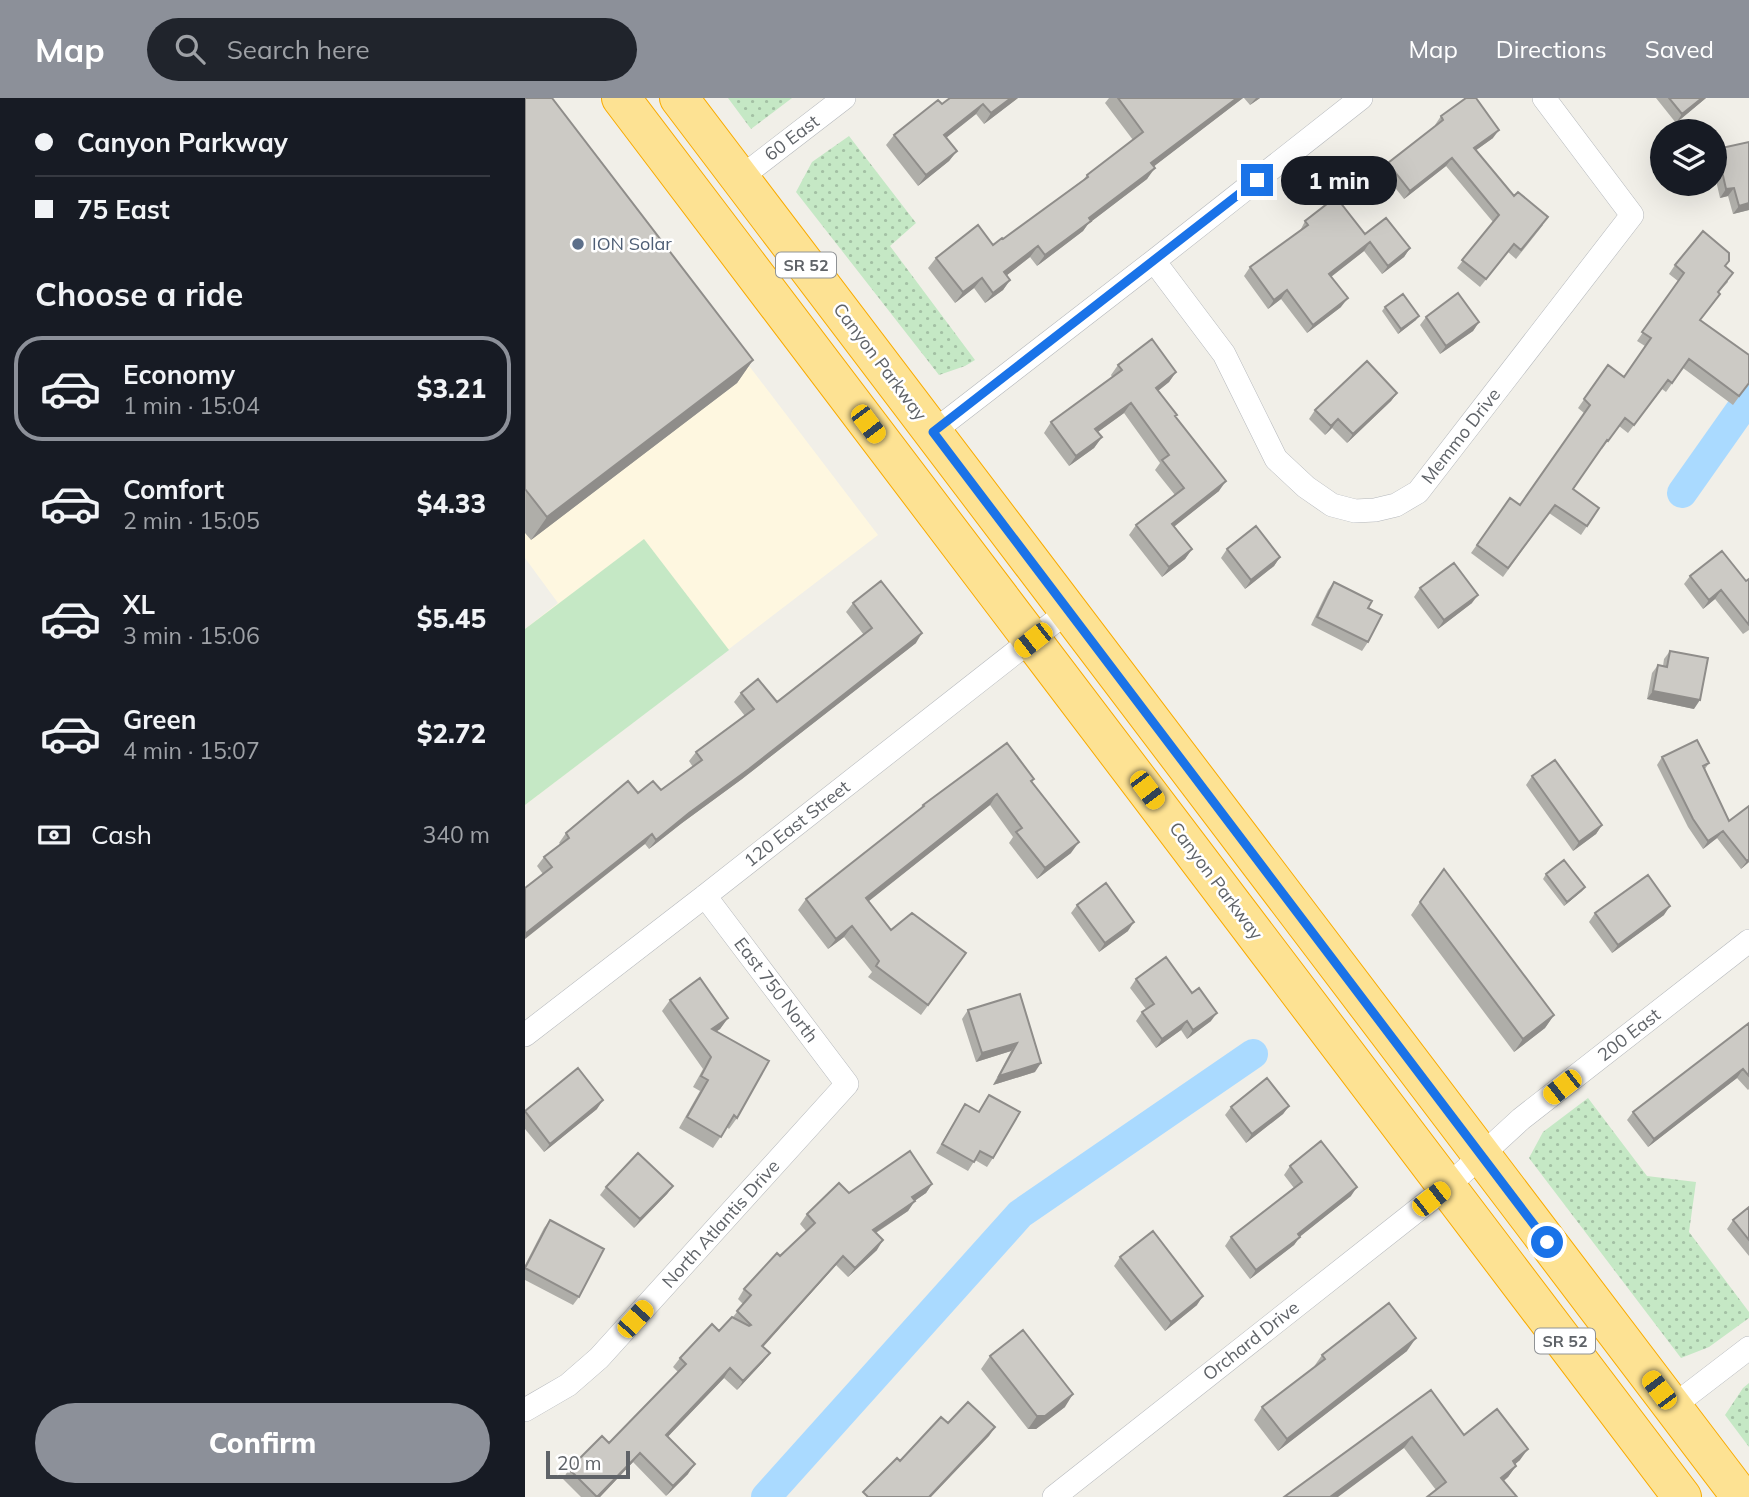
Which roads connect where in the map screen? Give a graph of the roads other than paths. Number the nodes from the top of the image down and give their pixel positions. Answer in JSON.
{"nodes":[{"id":1,"x":621,"y":98,"type":"edge"},
{"id":2,"x":679,"y":98,"type":"edge"},
{"id":3,"x":844,"y":98,"type":"edge"},
{"id":4,"x":1361,"y":98,"type":"edge"},
{"id":5,"x":1544,"y":98,"type":"edge"},
{"id":6,"x":740,"y":178,"type":"junction"},
{"id":7,"x":1154,"y":261,"type":"junction"},
{"id":8,"x":933,"y":432,"type":"junction"},
{"id":9,"x":1068,"y":611,"type":"junction"},
{"id":10,"x":1033,"y":640,"type":"junction"},
{"id":11,"x":705,"y":896,"type":"junction"},
{"id":12,"x":1749,"y":941,"type":"edge"},
{"id":13,"x":525,"y":1035,"type":"edge"},
{"id":14,"x":847,"y":1084,"type":"joint"},
{"id":15,"x":1481,"y":1156,"type":"junction"},
{"id":16,"x":1448,"y":1186,"type":"junction"},
{"id":17,"x":1749,"y":1348,"type":"edge"},
{"id":18,"x":527,"y":1406,"type":"edge"},
{"id":19,"x":1672,"y":1407,"type":"junction"},
{"id":20,"x":1054,"y":1497,"type":"edge"},
{"id":21,"x":1682,"y":1497,"type":"edge"},
{"id":22,"x":1741,"y":1497,"type":"edge"}],
"edges":[{"from":1,"to":10,"type":"highway","name":"Canyon Parkway","number":"SR 52"},
{"from":2,"to":6,"type":"highway","name":"Canyon Parkway","number":"SR 52"},
{"from":3,"to":6,"type":"street","name":"60 East"},
{"from":4,"to":7,"type":"street"},
{"from":5,"to":7,"type":"street","name":"Memmo Drive"},
{"from":6,"to":8,"type":"highway","name":"Canyon Parkway","number":"SR 52"},
{"from":7,"to":8,"type":"street"},
{"from":8,"to":9,"type":"highway","name":"Canyon Parkway","number":"SR 52"},
{"from":9,"to":10,"type":"street","name":"120 East Street"},
{"from":9,"to":15,"type":"highway","name":"Canyon Parkway","number":"SR 52"},
{"from":10,"to":11,"type":"street","name":"120 East Street"},
{"from":10,"to":16,"type":"highway","name":"Canyon Parkway","number":"SR 52"},
{"from":11,"to":13,"type":"street","name":"120 East Street"},
{"from":11,"to":14,"type":"street","name":"East 750 North"},
{"from":12,"to":15,"type":"street","name":"200 East"},
{"from":14,"to":18,"type":"street","name":"North Atlantis Drive"},
{"from":15,"to":16,"type":"street","name":"200 East"},
{"from":15,"to":19,"type":"highway","name":"Canyon Parkway","number":"SR 52"},
{"from":16,"to":20,"type":"street","name":"Orchard Drive"},
{"from":16,"to":21,"type":"highway","name":"Canyon Parkway","number":"SR 52"},
{"from":17,"to":19,"type":"street"},
{"from":19,"to":22,"type":"highway","name":"Canyon Parkway","number":"SR 52"}]}
